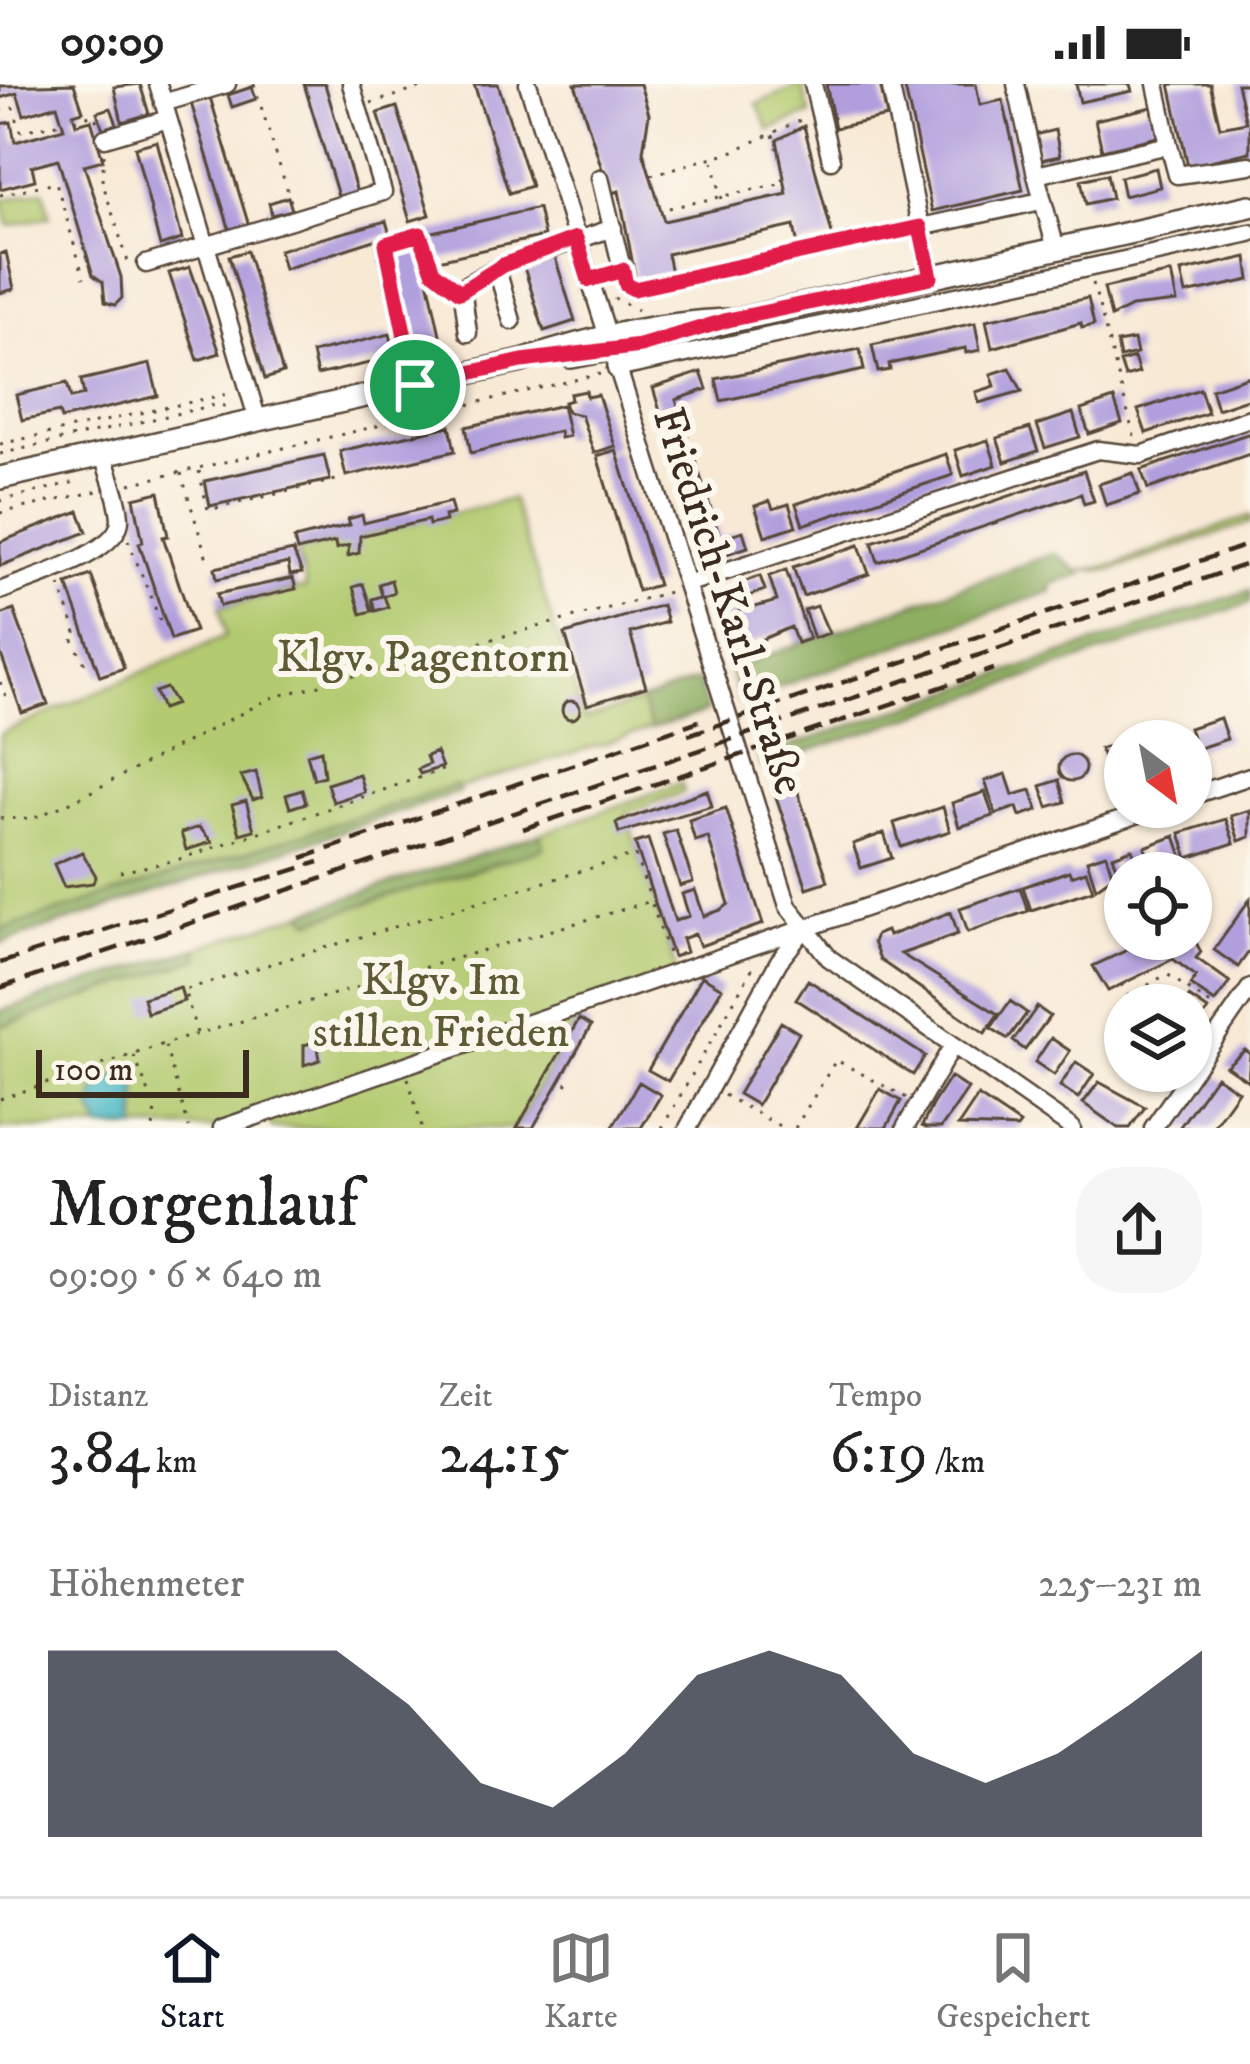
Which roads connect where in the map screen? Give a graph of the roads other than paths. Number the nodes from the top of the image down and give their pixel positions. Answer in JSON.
{"nodes":[{"id":1,"x":158,"y":84,"type":"edge"},
{"id":2,"x":227,"y":84,"type":"edge"},
{"id":3,"x":351,"y":84,"type":"edge"},
{"id":4,"x":528,"y":84,"type":"edge"},
{"id":5,"x":813,"y":84,"type":"edge"},
{"id":6,"x":890,"y":84,"type":"edge"},
{"id":7,"x":1016,"y":84,"type":"edge"},
{"id":8,"x":1156,"y":84,"type":"edge"},
{"id":9,"x":166,"y":111,"type":"junction"},
{"id":10,"x":105,"y":138,"type":"road end"},
{"id":11,"x":1169,"y":145,"type":"junction"},
{"id":12,"x":831,"y":160,"type":"dead end"},
{"id":13,"x":1250,"y":165,"type":"edge"},
{"id":14,"x":1036,"y":176,"type":"junction"},
{"id":15,"x":600,"y":178,"type":"dead end"},
{"id":16,"x":1041,"y":201,"type":"junction"},
{"id":17,"x":1250,"y":206,"type":"edge"},
{"id":18,"x":920,"y":227,"type":"junction"},
{"id":19,"x":613,"y":228,"type":"junction"},
{"id":20,"x":1250,"y":233,"type":"edge"},
{"id":21,"x":576,"y":238,"type":"junction"},
{"id":22,"x":206,"y":247,"type":"junction"},
{"id":23,"x":1057,"y":249,"type":"junction"},
{"id":24,"x":503,"y":265,"type":"junction"},
{"id":25,"x":139,"y":266,"type":"road end"},
{"id":26,"x":623,"y":270,"type":"junction"},
{"id":27,"x":931,"y":277,"type":"junction"},
{"id":28,"x":589,"y":280,"type":"junction"},
{"id":29,"x":460,"y":292,"type":"junction"},
{"id":30,"x":512,"y":321,"type":"dead end"},
{"id":31,"x":468,"y":333,"type":"dead end"},
{"id":32,"x":615,"y":356,"type":"junction"},
{"id":33,"x":415,"y":385,"type":"junction"},
{"id":34,"x":1250,"y":418,"type":"edge"},
{"id":35,"x":258,"y":421,"type":"junction"},
{"id":36,"x":103,"y":454,"type":"junction"},
{"id":37,"x":0,"y":478,"type":"edge"},
{"id":38,"x":686,"y":584,"type":"junction"},
{"id":39,"x":0,"y":590,"type":"edge"},
{"id":40,"x":1250,"y":776,"type":"edge"},
{"id":41,"x":1212,"y":789,"type":"edge"},
{"id":42,"x":1104,"y":826,"type":"edge"},
{"id":43,"x":804,"y":930,"type":"junction"},
{"id":44,"x":1250,"y":988,"type":"edge"},
{"id":45,"x":953,"y":1045,"type":"junction"},
{"id":46,"x":221,"y":1128,"type":"edge"},
{"id":47,"x":688,"y":1128,"type":"edge"},
{"id":48,"x":905,"y":1128,"type":"edge"},
{"id":49,"x":1072,"y":1128,"type":"edge"},
{"id":50,"x":1153,"y":1128,"type":"edge"}],
"edges":[{"from":1,"to":9,"type":"street"},
{"from":2,"to":9,"type":"street"},
{"from":3,"to":22,"type":"street"},
{"from":4,"to":21,"type":"street","name":"Friedrich-Karl-Straße"},
{"from":5,"to":12,"type":"street"},
{"from":6,"to":18,"type":"street"},
{"from":7,"to":14,"type":"street"},
{"from":8,"to":11,"type":"street"},
{"from":9,"to":10,"type":"street"},
{"from":9,"to":22,"type":"street"},
{"from":11,"to":13,"type":"street"},
{"from":11,"to":14,"type":"street"},
{"from":14,"to":16,"type":"street"},
{"from":15,"to":19,"type":"street"},
{"from":16,"to":18,"type":"street"},
{"from":16,"to":23,"type":"street"},
{"from":17,"to":23,"type":"main road"},
{"from":18,"to":26,"type":"street"},
{"from":18,"to":27,"type":"street"},
{"from":19,"to":21,"type":"street"},
{"from":19,"to":26,"type":"street"},
{"from":20,"to":32,"type":"street"},
{"from":21,"to":24,"type":"street"},
{"from":21,"to":28,"type":"street","name":"Friedrich-Karl-Straße"},
{"from":22,"to":25,"type":"street"},
{"from":22,"to":35,"type":"street"},
{"from":23,"to":27,"type":"main road"},
{"from":24,"to":29,"type":"street"},
{"from":24,"to":30,"type":"street"},
{"from":26,"to":28,"type":"street"},
{"from":27,"to":32,"type":"main road"},
{"from":28,"to":32,"type":"street","name":"Friedrich-Karl-Straße"},
{"from":29,"to":31,"type":"street"},
{"from":29,"to":33,"type":"street"},
{"from":32,"to":33,"type":"main road"},
{"from":32,"to":38,"type":"street","name":"Friedrich-Karl-Straße"},
{"from":33,"to":35,"type":"main road"},
{"from":34,"to":38,"type":"street"},
{"from":35,"to":36,"type":"main road"},
{"from":36,"to":37,"type":"main road"},
{"from":36,"to":39,"type":"street"},
{"from":38,"to":43,"type":"street","name":"Friedrich-Karl-Straße"},
{"from":40,"to":41,"type":"street"},
{"from":42,"to":43,"type":"street"},
{"from":43,"to":45,"type":"street"},
{"from":43,"to":46,"type":"street"},
{"from":43,"to":47,"type":"street"},
{"from":44,"to":50,"type":"street"},
{"from":45,"to":48,"type":"street"},
{"from":45,"to":49,"type":"street"}]}
